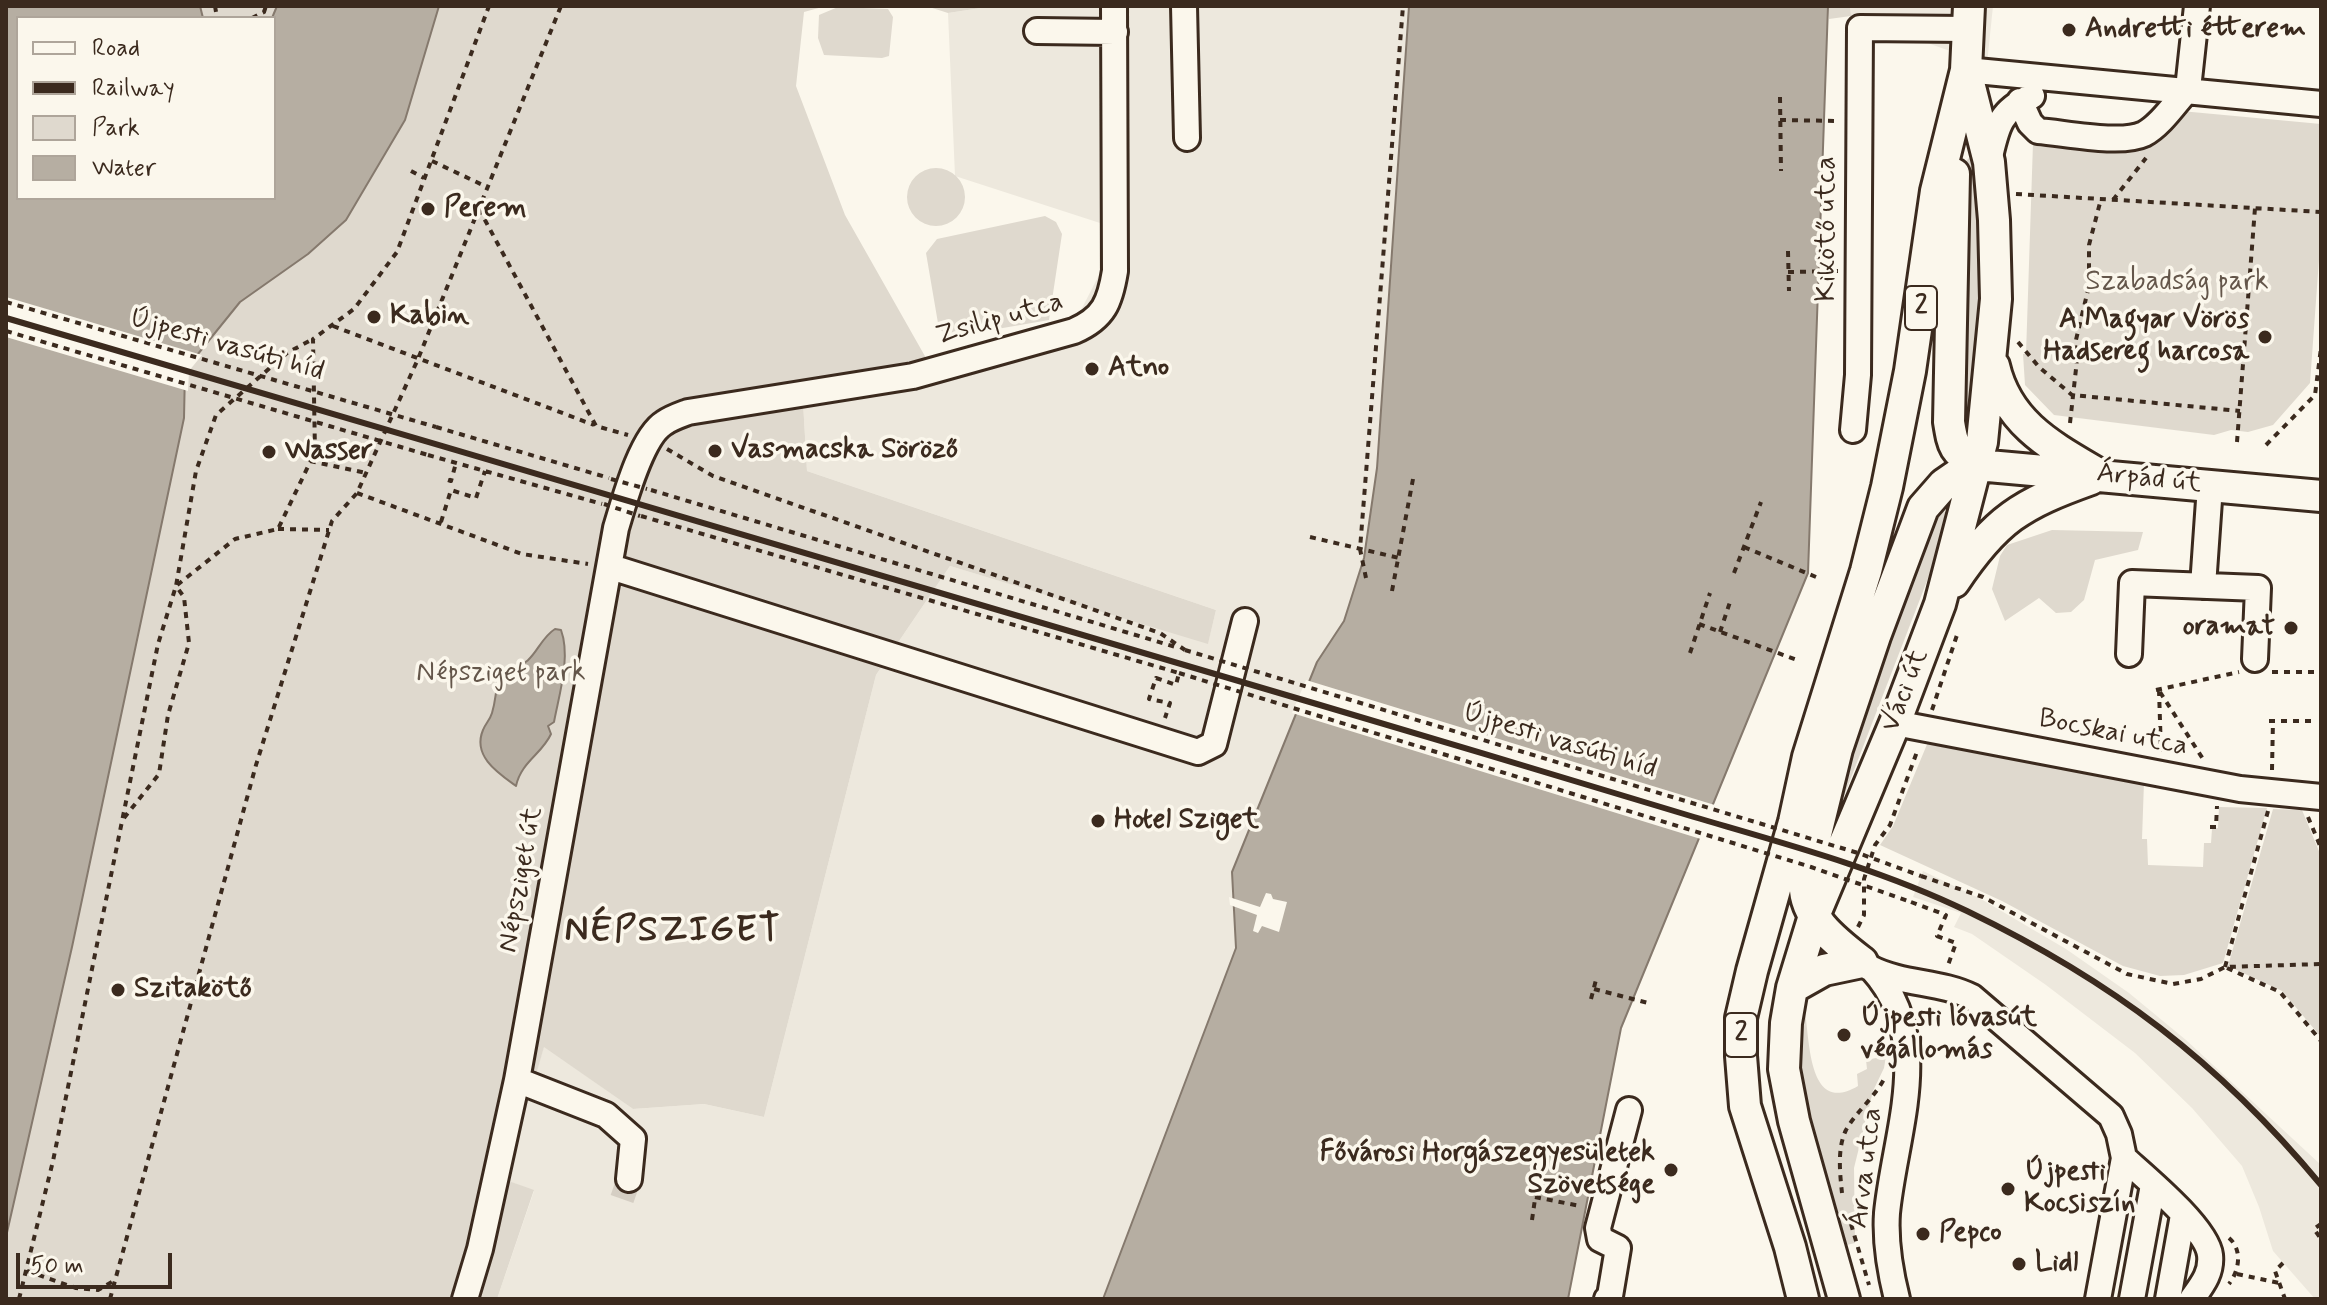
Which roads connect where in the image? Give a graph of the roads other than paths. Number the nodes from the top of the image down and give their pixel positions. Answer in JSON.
{"nodes":[{"id":1,"x":1114,"y":6,"type":"edge"},
{"id":2,"x":1184,"y":6,"type":"edge"},
{"id":3,"x":2197,"y":6,"type":"edge"},
{"id":4,"x":1968,"y":18,"type":"edge"},
{"id":5,"x":1037,"y":31,"type":"dead end"},
{"id":6,"x":1115,"y":32,"type":"junction"},
{"id":7,"x":1966,"y":70,"type":"junction"},
{"id":8,"x":2066,"y":79,"type":"junction"},
{"id":9,"x":2188,"y":89,"type":"junction"},
{"id":10,"x":2020,"y":101,"type":"junction"},
{"id":11,"x":2321,"y":104,"type":"edge"},
{"id":12,"x":1951,"y":128,"type":"junction"},
{"id":13,"x":1187,"y":138,"type":"dead end"},
{"id":14,"x":1989,"y":162,"type":"junction"},
{"id":15,"x":2003,"y":347,"type":"junction"},
{"id":16,"x":1853,"y":430,"type":"dead end"},
{"id":17,"x":1977,"y":465,"type":"junction"},
{"id":18,"x":2100,"y":475,"type":"junction"},
{"id":19,"x":631,"y":480,"type":"joint"},
{"id":20,"x":2210,"y":486,"type":"junction"},
{"id":21,"x":1887,"y":487,"type":"junction"},
{"id":22,"x":2321,"y":496,"type":"edge"},
{"id":23,"x":611,"y":567,"type":"junction"},
{"id":24,"x":2203,"y":586,"type":"junction"},
{"id":25,"x":1940,"y":604,"type":"junction"},
{"id":26,"x":1245,"y":621,"type":"dead end"},
{"id":27,"x":1875,"y":636,"type":"junction"},
{"id":28,"x":2129,"y":654,"type":"dead end"},
{"id":29,"x":2254,"y":668,"type":"road end"},
{"id":30,"x":1895,"y":723,"type":"junction"},
{"id":31,"x":1837,"y":749,"type":"junction"},
{"id":32,"x":2321,"y":797,"type":"edge"},
{"id":33,"x":1794,"y":822,"type":"junction"},
{"id":34,"x":1814,"y":916,"type":"junction"},
{"id":35,"x":1860,"y":961,"type":"junction"},
{"id":36,"x":1939,"y":980,"type":"junction"},
{"id":37,"x":1792,"y":988,"type":"junction"},
{"id":38,"x":1905,"y":1039,"type":"junction"},
{"id":39,"x":517,"y":1080,"type":"junction"},
{"id":40,"x":1629,"y":1110,"type":"dead end"},
{"id":41,"x":2124,"y":1158,"type":"junction"},
{"id":42,"x":629,"y":1179,"type":"tunnel mouth"},
{"id":43,"x":2153,"y":1185,"type":"junction"},
{"id":44,"x":2183,"y":1215,"type":"junction"},
{"id":45,"x":1856,"y":1292,"type":"edge"},
{"id":46,"x":465,"y":1299,"type":"edge"},
{"id":47,"x":1607,"y":1299,"type":"edge"},
{"id":48,"x":1803,"y":1299,"type":"edge"},
{"id":49,"x":1897,"y":1299,"type":"edge"},
{"id":50,"x":2098,"y":1299,"type":"edge"},
{"id":51,"x":2132,"y":1299,"type":"edge"},
{"id":52,"x":2168,"y":1299,"type":"edge"},
{"id":53,"x":2192,"y":1299,"type":"edge"}],
"edges":[{"from":1,"to":6,"type":"street","name":"Zsilip utca"},
{"from":2,"to":13,"type":"street"},
{"from":3,"to":9,"type":"street"},
{"from":4,"to":7,"type":"main road","name":"Váci út","number":"2"},
{"from":4,"to":16,"type":"street","name":"Kikötő utca"},
{"from":5,"to":6,"type":"street"},
{"from":6,"to":19,"type":"street","name":"Zsilip utca"},
{"from":7,"to":8,"type":"street"},
{"from":7,"to":12,"type":"main road","name":"Váci út","number":"2"},
{"from":7,"to":14,"type":"main road","name":"Váci út","number":"2"},
{"from":8,"to":9,"type":"street"},
{"from":8,"to":10,"type":"street"},
{"from":9,"to":10,"type":"street"},
{"from":9,"to":11,"type":"street"},
{"from":10,"to":14,"type":"street"},
{"from":12,"to":17,"type":"main road"},
{"from":12,"to":21,"type":"main road","name":"Váci út","number":"2"},
{"from":14,"to":15,"type":"main road","name":"Váci út","number":"2"},
{"from":15,"to":17,"type":"main road","name":"Váci út","number":"2"},
{"from":15,"to":18,"type":"main road"},
{"from":17,"to":18,"type":"main road","name":"Árpád út"},
{"from":17,"to":25,"type":"main road","name":"Váci út","number":"2"},
{"from":17,"to":27,"type":"main road"},
{"from":18,"to":20,"type":"main road","name":"Árpád út"},
{"from":18,"to":25,"type":"main road"},
{"from":19,"to":23,"type":"street","name":"Népsziget út"},
{"from":20,"to":22,"type":"main road","name":"Árpád út"},
{"from":20,"to":24,"type":"street"},
{"from":21,"to":27,"type":"main road"},
{"from":21,"to":33,"type":"main road","name":"Váci út","number":"2"},
{"from":23,"to":26,"type":"street"},
{"from":23,"to":39,"type":"street","name":"Népsziget út"},
{"from":24,"to":28,"type":"street"},
{"from":24,"to":29,"type":"street"},
{"from":25,"to":30,"type":"main road","name":"Váci út","number":"2"},
{"from":27,"to":31,"type":"main road"},
{"from":30,"to":32,"type":"street","name":"Bocskai utca"},
{"from":30,"to":34,"type":"main road","name":"Váci út","number":"2"},
{"from":31,"to":33,"type":"main road"},
{"from":31,"to":34,"type":"main road"},
{"from":33,"to":48,"type":"main road","name":"Váci út","number":"2"},
{"from":34,"to":35,"type":"main road"},
{"from":34,"to":37,"type":"main road","name":"Váci út","number":"2"},
{"from":35,"to":36,"type":"street"},
{"from":35,"to":37,"type":"main road"},
{"from":35,"to":38,"type":"street","name":"Árva utca"},
{"from":36,"to":38,"type":"street"},
{"from":36,"to":41,"type":"street"},
{"from":37,"to":45,"type":"main road","name":"Váci út","number":"2"},
{"from":38,"to":49,"type":"street","name":"Árva utca"},
{"from":39,"to":42,"type":"street"},
{"from":39,"to":46,"type":"street","name":"Népsziget út"},
{"from":40,"to":47,"type":"street"},
{"from":41,"to":43,"type":"street"},
{"from":41,"to":50,"type":"street"},
{"from":43,"to":44,"type":"street"},
{"from":43,"to":51,"type":"street"},
{"from":44,"to":52,"type":"street"},
{"from":44,"to":53,"type":"street"}]}
